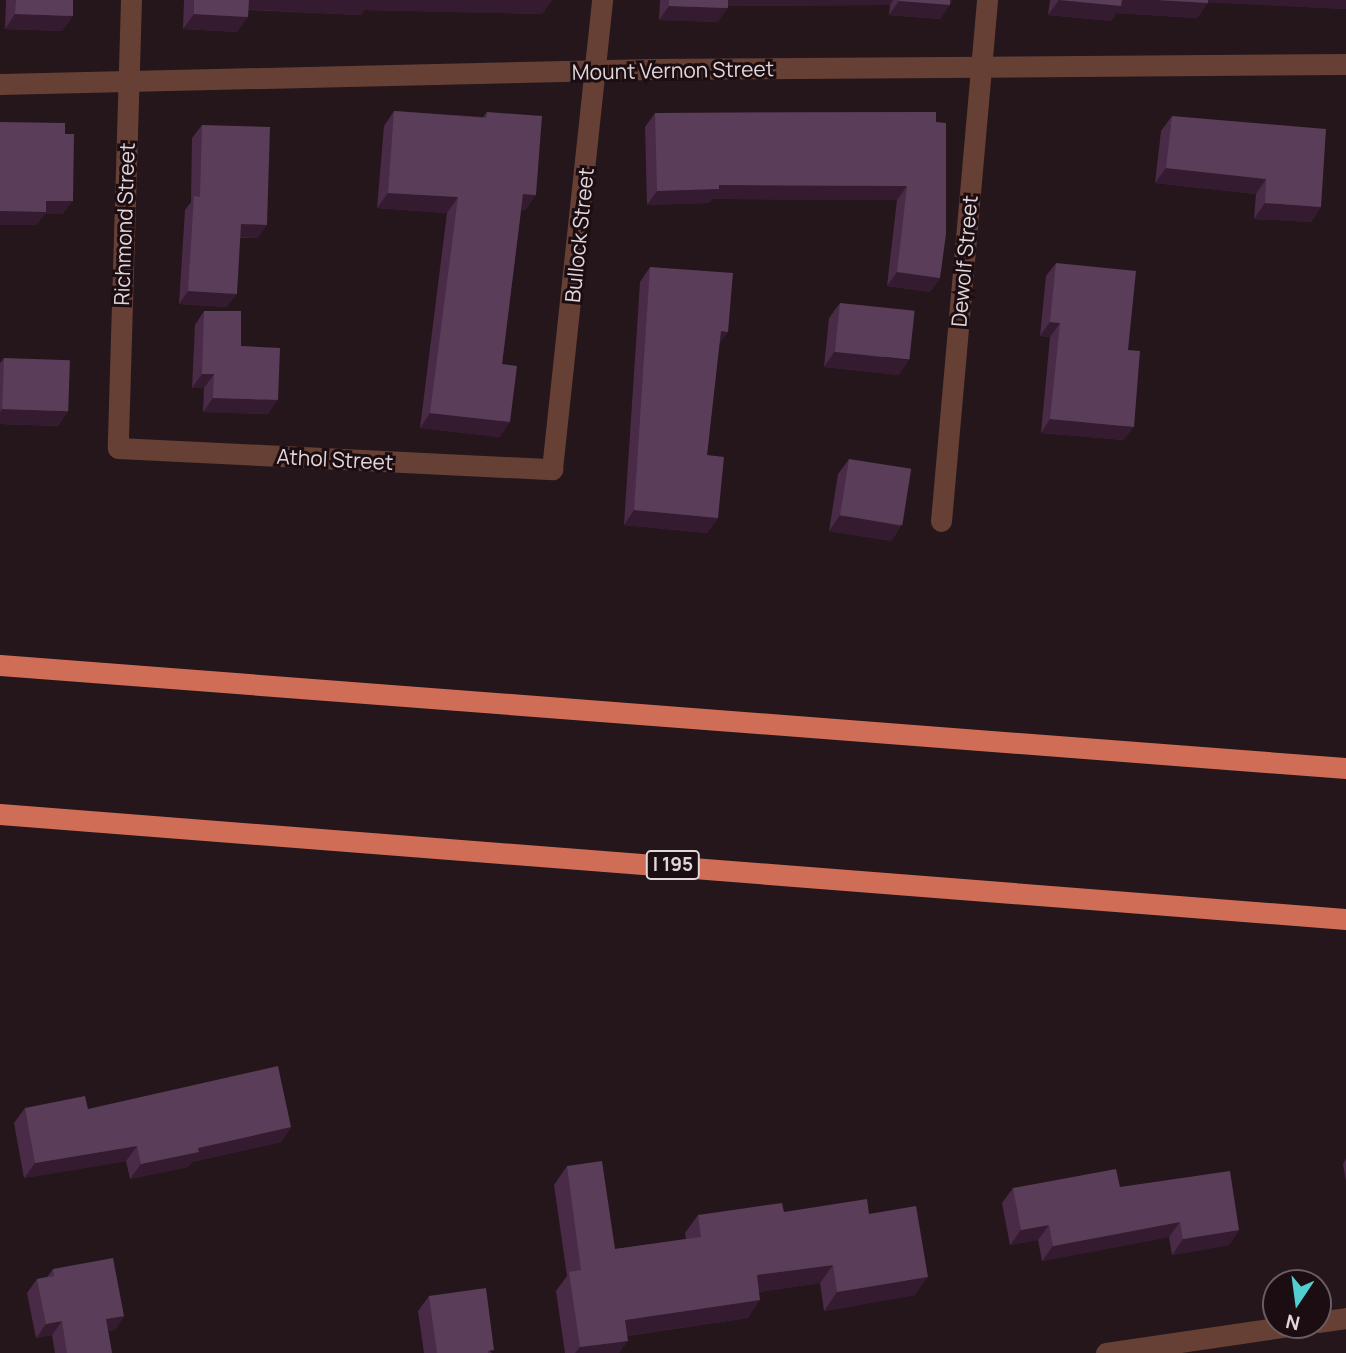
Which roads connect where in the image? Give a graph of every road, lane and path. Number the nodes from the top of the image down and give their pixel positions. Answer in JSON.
{"nodes":[{"id":1,"x":131,"y":0,"type":"edge"},
{"id":2,"x":602,"y":0,"type":"edge"},
{"id":3,"x":986,"y":0,"type":"edge"},
{"id":4,"x":1346,"y":64,"type":"edge"},
{"id":5,"x":981,"y":69,"type":"junction"},
{"id":6,"x":597,"y":70,"type":"junction"},
{"id":7,"x":128,"y":82,"type":"junction"},
{"id":8,"x":0,"y":84,"type":"edge"},
{"id":9,"x":118,"y":448,"type":"joint"},
{"id":10,"x":552,"y":469,"type":"joint"},
{"id":11,"x":941,"y":521,"type":"dead end"},
{"id":12,"x":0,"y":665,"type":"edge"},
{"id":13,"x":1346,"y":768,"type":"edge"},
{"id":14,"x":0,"y":814,"type":"edge"},
{"id":15,"x":1346,"y":919,"type":"edge"},
{"id":16,"x":1262,"y":1330,"type":"edge"},
{"id":17,"x":1106,"y":1353,"type":"edge"}],
"edges":[{"from":1,"to":7,"type":"street","name":"Richmond Street"},
{"from":2,"to":6,"type":"street","name":"Bullock Street"},
{"from":3,"to":5,"type":"street","name":"Dewolf Street"},
{"from":4,"to":5,"type":"street","name":"Mount Vernon Street"},
{"from":5,"to":6,"type":"street","name":"Mount Vernon Street"},
{"from":5,"to":11,"type":"street","name":"Dewolf Street"},
{"from":6,"to":7,"type":"street","name":"Mount Vernon Street"},
{"from":6,"to":10,"type":"street","name":"Bullock Street"},
{"from":7,"to":8,"type":"street","name":"Mount Vernon Street"},
{"from":7,"to":9,"type":"street","name":"Richmond Street"},
{"from":9,"to":10,"type":"street","name":"Athol Street"},
{"from":12,"to":13,"type":"highway"},
{"from":14,"to":15,"type":"highway","number":"I 195"},
{"from":16,"to":17,"type":"street"}]}
